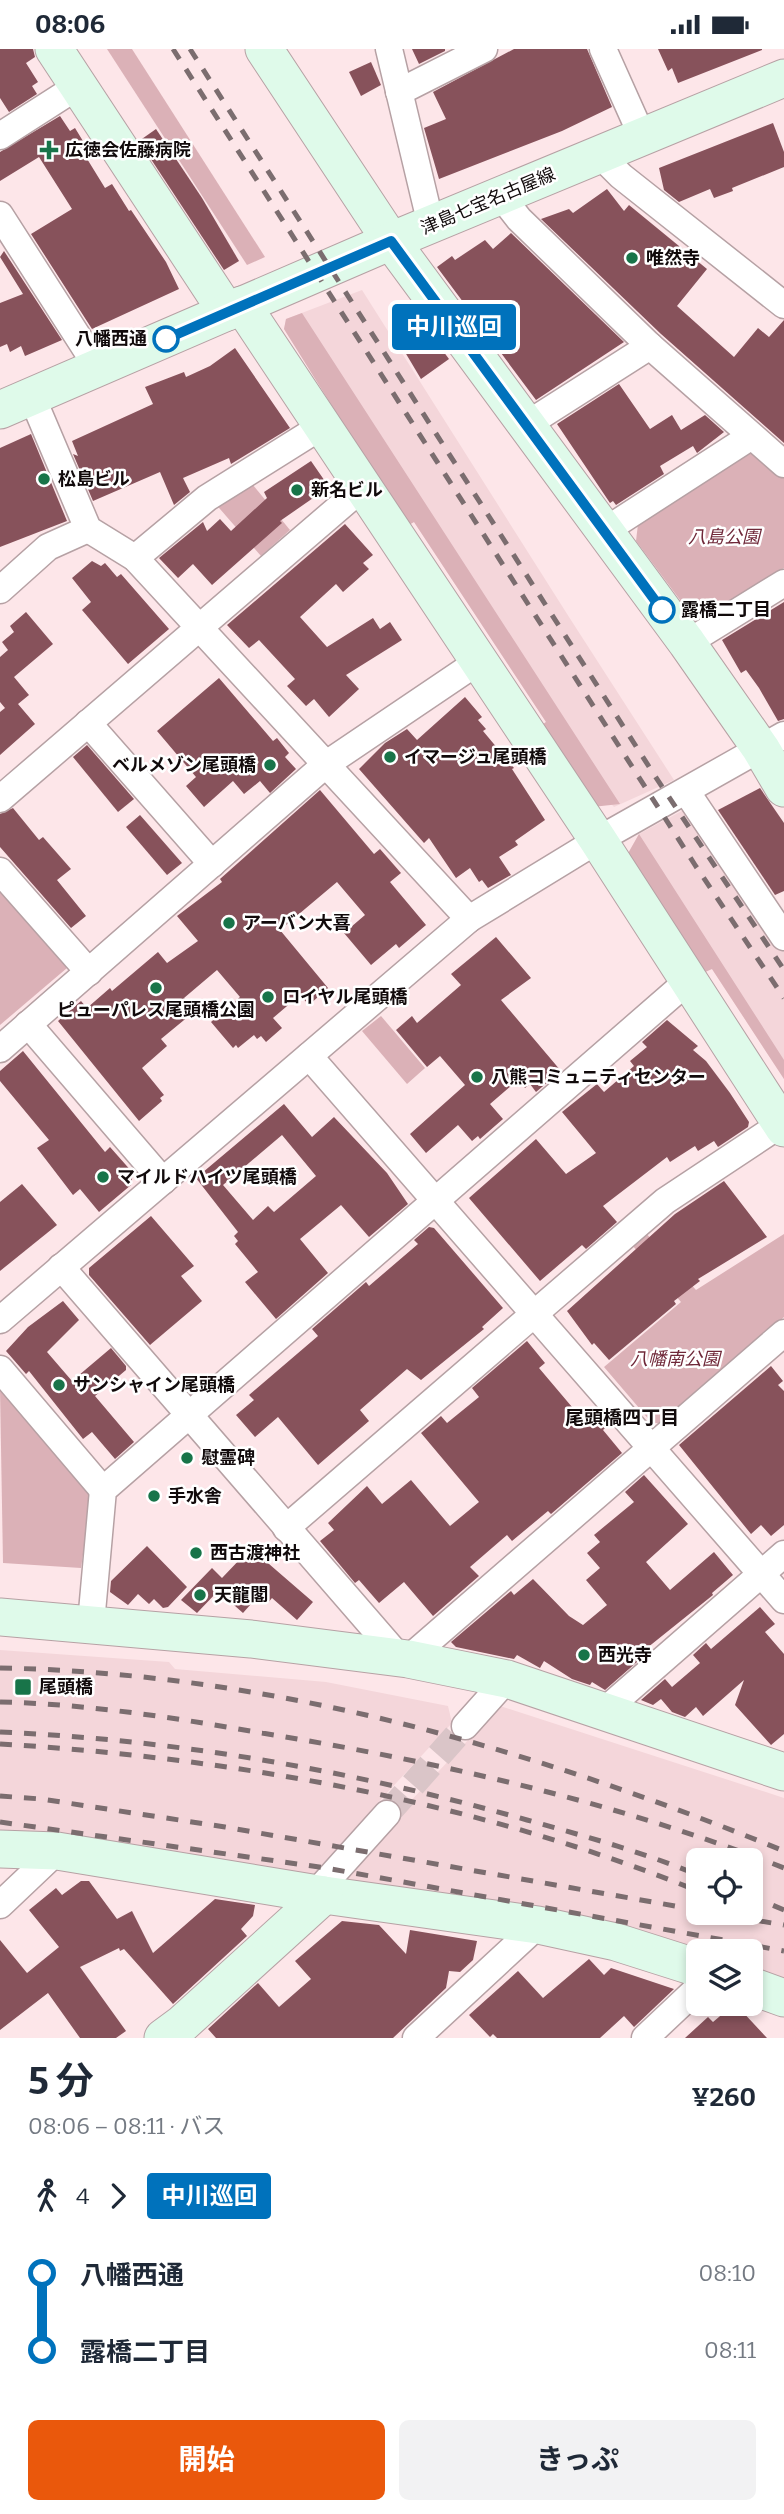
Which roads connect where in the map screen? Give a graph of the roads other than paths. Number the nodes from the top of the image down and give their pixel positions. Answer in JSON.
{"nodes":[{"id":1,"x":54,"y":49,"type":"edge"},
{"id":2,"x":264,"y":49,"type":"edge"},
{"id":3,"x":389,"y":49,"type":"edge"},
{"id":4,"x":484,"y":49,"type":"edge"},
{"id":5,"x":603,"y":49,"type":"edge"},
{"id":6,"x":784,"y":78,"type":"edge"},
{"id":7,"x":78,"y":86,"type":"junction"},
{"id":8,"x":399,"y":92,"type":"junction"},
{"id":9,"x":0,"y":136,"type":"edge"},
{"id":10,"x":642,"y":136,"type":"junction"},
{"id":11,"x":600,"y":155,"type":"junction"},
{"id":12,"x":501,"y":196,"type":"junction"},
{"id":13,"x":0,"y":215,"type":"edge"},
{"id":14,"x":431,"y":225,"type":"junction"},
{"id":15,"x":391,"y":241,"type":"junction"},
{"id":16,"x":781,"y":299,"type":"edge"},
{"id":17,"x":235,"y":309,"type":"junction"},
{"id":18,"x":650,"y":345,"type":"junction"},
{"id":19,"x":98,"y":368,"type":"junction"},
{"id":20,"x":16,"y":403,"type":"edge"},
{"id":21,"x":526,"y":425,"type":"junction"},
{"id":22,"x":322,"y":426,"type":"junction"},
{"id":23,"x":750,"y":437,"type":"junction"},
{"id":24,"x":784,"y":464,"type":"edge"},
{"id":25,"x":363,"y":487,"type":"junction"},
{"id":26,"x":88,"y":530,"type":"junction"},
{"id":27,"x":603,"y":532,"type":"junction"},
{"id":28,"x":135,"y":558,"type":"junction"},
{"id":29,"x":784,"y":583,"type":"edge"},
{"id":30,"x":0,"y":590,"type":"edge"},
{"id":31,"x":199,"y":629,"type":"junction"},
{"id":32,"x":687,"y":643,"type":"junction"},
{"id":33,"x":479,"y":661,"type":"junction"},
{"id":34,"x":88,"y":723,"type":"junction"},
{"id":35,"x":772,"y":742,"type":"edge"},
{"id":36,"x":325,"y":765,"type":"junction"},
{"id":37,"x":784,"y":788,"type":"edge"},
{"id":38,"x":686,"y":791,"type":"junction"},
{"id":39,"x":0,"y":799,"type":"edge"},
{"id":40,"x":598,"y":840,"type":"junction"},
{"id":41,"x":212,"y":864,"type":"junction"},
{"id":42,"x":0,"y":871,"type":"edge"},
{"id":43,"x":470,"y":919,"type":"junction"},
{"id":44,"x":784,"y":937,"type":"edge"},
{"id":45,"x":89,"y":972,"type":"junction"},
{"id":46,"x":689,"y":980,"type":"junction"},
{"id":47,"x":28,"y":1024,"type":"junction"},
{"id":48,"x":0,"y":1049,"type":"edge"},
{"id":49,"x":309,"y":1056,"type":"junction"},
{"id":50,"x":783,"y":1126,"type":"edge"},
{"id":51,"x":163,"y":1181,"type":"junction"},
{"id":52,"x":435,"y":1201,"type":"junction"},
{"id":53,"x":61,"y":1267,"type":"junction"},
{"id":54,"x":534,"y":1315,"type":"junction"},
{"id":55,"x":0,"y":1319,"type":"edge"},
{"id":56,"x":784,"y":1333,"type":"edge"},
{"id":57,"x":0,"y":1369,"type":"edge"},
{"id":58,"x":189,"y":1415,"type":"junction"},
{"id":59,"x":651,"y":1448,"type":"junction"},
{"id":60,"x":103,"y":1490,"type":"junction"},
{"id":61,"x":286,"y":1528,"type":"junction"},
{"id":62,"x":784,"y":1554,"type":"edge"},
{"id":63,"x":761,"y":1574,"type":"junction"},
{"id":64,"x":784,"y":1600,"type":"edge"},
{"id":65,"x":0,"y":1617,"type":"edge"},
{"id":66,"x":91,"y":1623,"type":"junction"},
{"id":67,"x":403,"y":1658,"type":"junction"},
{"id":68,"x":507,"y":1679,"type":"junction"},
{"id":69,"x":603,"y":1712,"type":"junction"},
{"id":70,"x":465,"y":1726,"type":"tunnel mouth"},
{"id":71,"x":784,"y":1772,"type":"edge"},
{"id":72,"x":387,"y":1814,"type":"tunnel mouth"},
{"id":73,"x":0,"y":1849,"type":"edge"},
{"id":74,"x":57,"y":1851,"type":"junction"},
{"id":75,"x":320,"y":1894,"type":"junction"},
{"id":76,"x":0,"y":1905,"type":"edge"},
{"id":77,"x":538,"y":1925,"type":"junction"},
{"id":78,"x":686,"y":1964,"type":"edge"},
{"id":79,"x":763,"y":1990,"type":"edge"},
{"id":80,"x":784,"y":1998,"type":"edge"},
{"id":81,"x":686,"y":1999,"type":"edge"},
{"id":82,"x":179,"y":2033,"type":"edge"},
{"id":83,"x":416,"y":2038,"type":"edge"},
{"id":84,"x":645,"y":2038,"type":"edge"}],
"edges":[{"from":1,"to":7,"type":"street"},
{"from":2,"to":15,"type":"street"},
{"from":3,"to":8,"type":"street"},
{"from":4,"to":8,"type":"street"},
{"from":5,"to":10,"type":"street"},
{"from":6,"to":10,"type":"street","name":"津島七宝名古屋線"},
{"from":7,"to":9,"type":"street"},
{"from":7,"to":17,"type":"street"},
{"from":8,"to":14,"type":"street"},
{"from":10,"to":11,"type":"street","name":"津島七宝名古屋線"},
{"from":11,"to":12,"type":"street","name":"津島七宝名古屋線"},
{"from":11,"to":16,"type":"street"},
{"from":12,"to":14,"type":"street","name":"津島七宝名古屋線"},
{"from":12,"to":18,"type":"street"},
{"from":13,"to":19,"type":"street"},
{"from":14,"to":15,"type":"street","name":"津島七宝名古屋線"},
{"from":15,"to":17,"type":"street","name":"津島七宝名古屋線"},
{"from":15,"to":21,"type":"street"},
{"from":17,"to":19,"type":"street","name":"津島七宝名古屋線"},
{"from":17,"to":22,"type":"street"},
{"from":18,"to":21,"type":"street"},
{"from":18,"to":23,"type":"street"},
{"from":19,"to":20,"type":"street","name":"津島七宝名古屋線"},
{"from":20,"to":26,"type":"street"},
{"from":21,"to":27,"type":"street"},
{"from":22,"to":25,"type":"street"},
{"from":22,"to":28,"type":"street"},
{"from":23,"to":24,"type":"street"},
{"from":23,"to":27,"type":"street"},
{"from":25,"to":31,"type":"street"},
{"from":25,"to":33,"type":"street"},
{"from":26,"to":28,"type":"street"},
{"from":26,"to":30,"type":"street"},
{"from":27,"to":32,"type":"street"},
{"from":28,"to":31,"type":"street"},
{"from":29,"to":32,"type":"street"},
{"from":31,"to":34,"type":"street"},
{"from":31,"to":36,"type":"street"},
{"from":32,"to":35,"type":"street"},
{"from":33,"to":36,"type":"street"},
{"from":33,"to":40,"type":"street"},
{"from":34,"to":39,"type":"street"},
{"from":34,"to":41,"type":"street"},
{"from":35,"to":37,"type":"street"},
{"from":35,"to":38,"type":"street"},
{"from":36,"to":41,"type":"street"},
{"from":36,"to":43,"type":"street"},
{"from":38,"to":40,"type":"street"},
{"from":38,"to":44,"type":"street"},
{"from":40,"to":43,"type":"street"},
{"from":40,"to":46,"type":"street"},
{"from":41,"to":45,"type":"street"},
{"from":42,"to":45,"type":"street"},
{"from":43,"to":49,"type":"street"},
{"from":45,"to":47,"type":"street"},
{"from":46,"to":50,"type":"street"},
{"from":46,"to":52,"type":"street"},
{"from":47,"to":48,"type":"street"},
{"from":47,"to":51,"type":"street"},
{"from":49,"to":51,"type":"street"},
{"from":49,"to":52,"type":"street"},
{"from":50,"to":54,"type":"street"},
{"from":51,"to":53,"type":"street"},
{"from":52,"to":54,"type":"street"},
{"from":52,"to":58,"type":"street"},
{"from":53,"to":55,"type":"street"},
{"from":53,"to":58,"type":"street"},
{"from":54,"to":59,"type":"street"},
{"from":54,"to":61,"type":"street"},
{"from":56,"to":59,"type":"street"},
{"from":57,"to":60,"type":"street"},
{"from":58,"to":60,"type":"street"},
{"from":58,"to":61,"type":"street"},
{"from":59,"to":63,"type":"street"},
{"from":59,"to":67,"type":"street"},
{"from":60,"to":66,"type":"street"},
{"from":61,"to":67,"type":"street"},
{"from":62,"to":63,"type":"street"},
{"from":63,"to":64,"type":"street"},
{"from":63,"to":69,"type":"street"},
{"from":65,"to":66,"type":"street"},
{"from":66,"to":67,"type":"street"},
{"from":67,"to":68,"type":"street"},
{"from":68,"to":69,"type":"street"},
{"from":68,"to":70,"type":"street"},
{"from":69,"to":71,"type":"street"},
{"from":72,"to":75,"type":"street"},
{"from":73,"to":74,"type":"street"},
{"from":74,"to":75,"type":"street"},
{"from":74,"to":76,"type":"street"},
{"from":75,"to":77,"type":"street"},
{"from":75,"to":82,"type":"street"},
{"from":77,"to":78,"type":"street"},
{"from":77,"to":83,"type":"street"},
{"from":79,"to":80,"type":"street"},
{"from":81,"to":84,"type":"street"}]}
